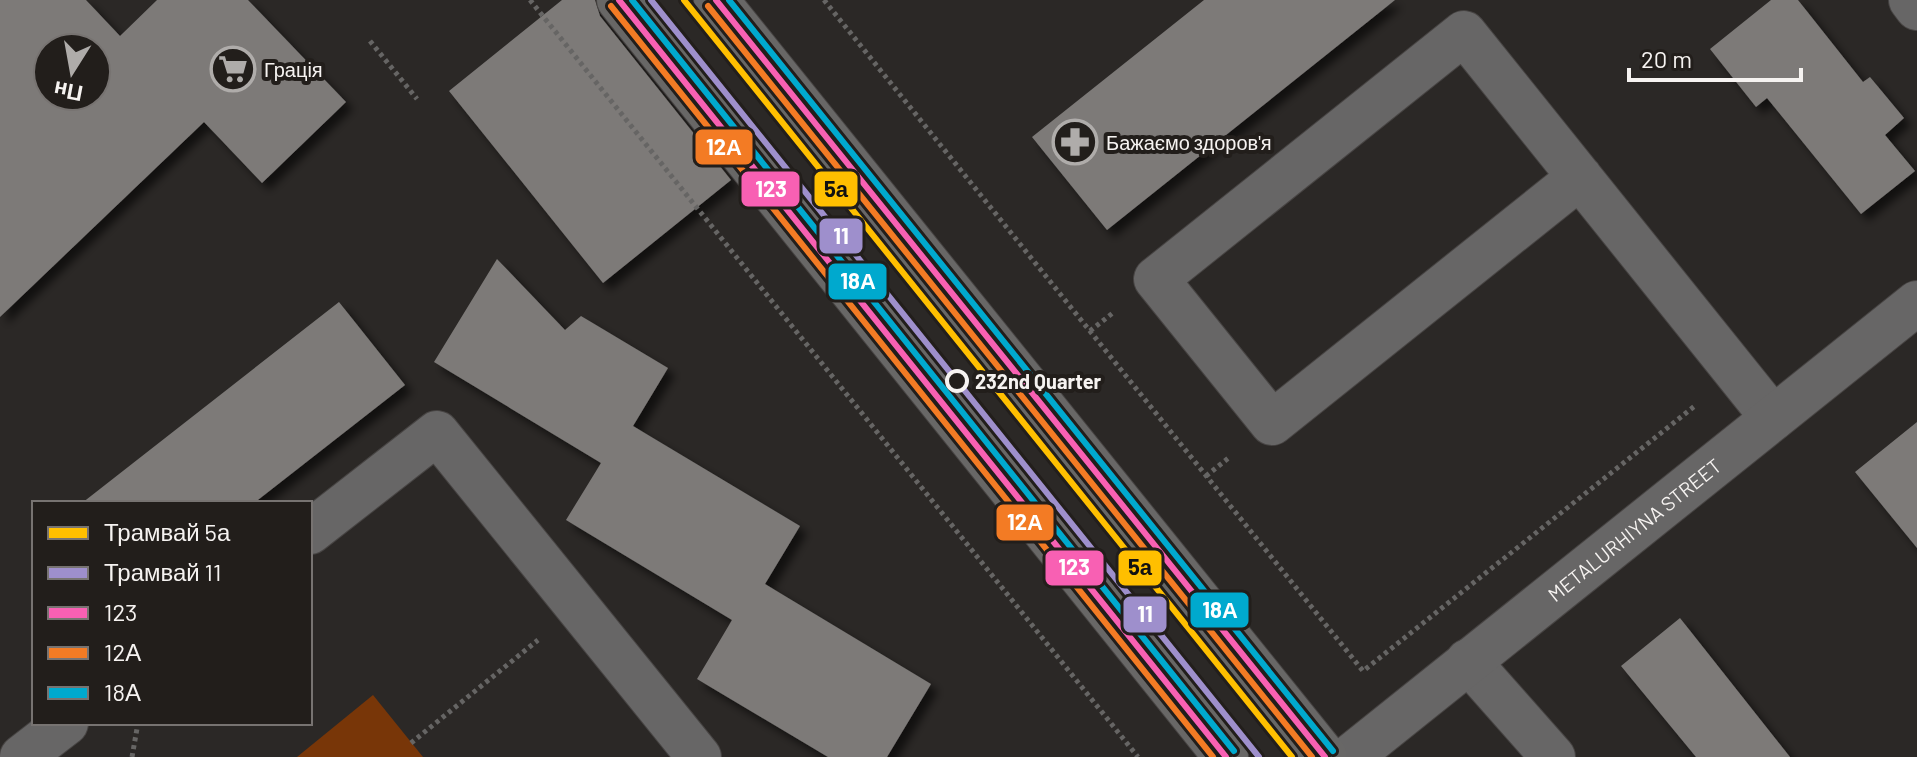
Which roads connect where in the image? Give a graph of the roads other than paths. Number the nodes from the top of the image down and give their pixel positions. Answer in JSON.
{"nodes":[{"id":1,"x":619,"y":0,"type":"edge"},
{"id":2,"x":716,"y":0,"type":"edge"},
{"id":3,"x":1911,"y":0,"type":"edge"},
{"id":4,"x":1917,"y":8,"type":"edge"},
{"id":5,"x":1580,"y":177,"type":"junction"},
{"id":6,"x":1917,"y":303,"type":"edge"},
{"id":7,"x":1773,"y":418,"type":"junction"},
{"id":8,"x":312,"y":530,"type":"edge"},
{"id":9,"x":1468,"y":661,"type":"junction"},
{"id":10,"x":63,"y":725,"type":"edge"},
{"id":11,"x":22,"y":757,"type":"edge"},
{"id":12,"x":699,"y":757,"type":"edge"},
{"id":13,"x":1226,"y":757,"type":"edge"},
{"id":14,"x":1325,"y":757,"type":"edge"},
{"id":15,"x":1350,"y":757,"type":"edge"},
{"id":16,"x":1553,"y":757,"type":"edge"}],
"edges":[{"from":1,"to":13,"type":"main road"},
{"from":2,"to":14,"type":"main road"},
{"from":3,"to":4,"type":"street"},
{"from":5,"to":5,"type":"street"},
{"from":5,"to":7,"type":"street"},
{"from":6,"to":7,"type":"street","name":"METALURHIYNA STREET"},
{"from":7,"to":9,"type":"street","name":"METALURHIYNA STREET"},
{"from":8,"to":12,"type":"street"},
{"from":9,"to":15,"type":"street","name":"METALURHIYNA STREET"},
{"from":9,"to":16,"type":"street"},
{"from":10,"to":11,"type":"street"}]}
